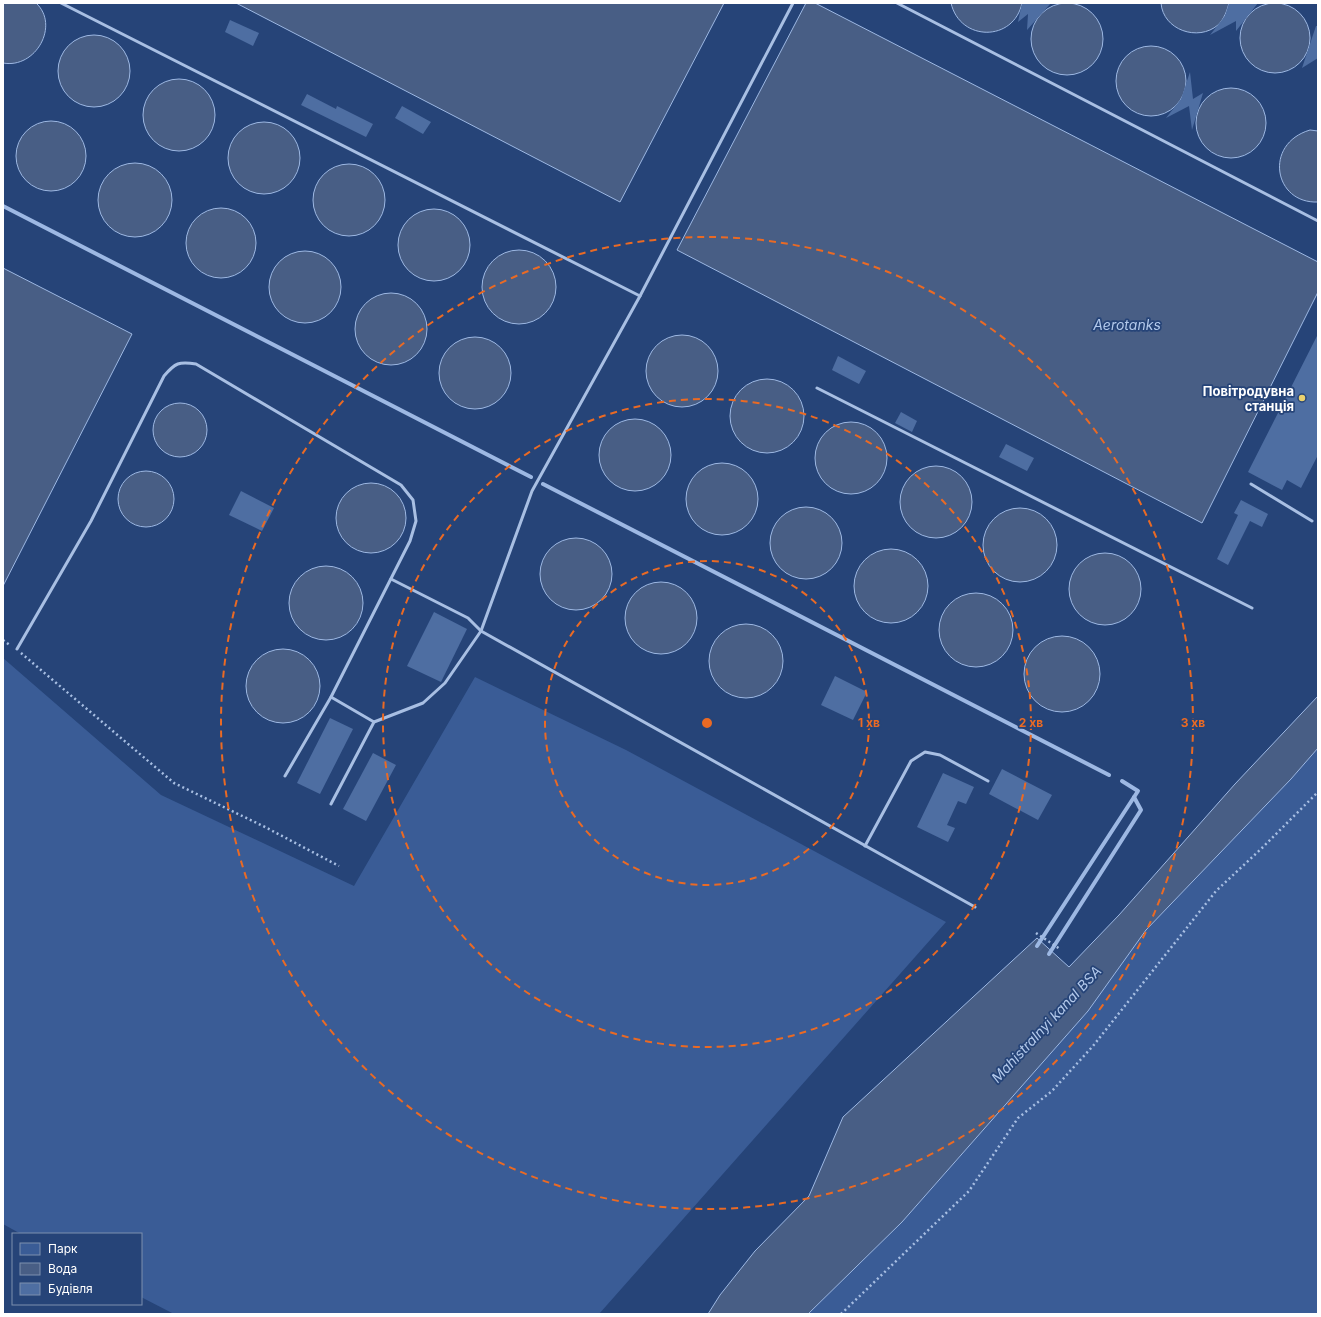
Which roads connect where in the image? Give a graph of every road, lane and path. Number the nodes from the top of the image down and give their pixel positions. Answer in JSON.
{"nodes":[{"id":1,"x":60,"y":3,"type":"edge"},
{"id":2,"x":793,"y":3,"type":"edge"},
{"id":3,"x":897,"y":3,"type":"edge"},
{"id":4,"x":1318,"y":221,"type":"edge"},
{"id":5,"x":640,"y":296,"type":"junction"},
{"id":6,"x":817,"y":388,"type":"dead end"},
{"id":7,"x":1251,"y":484,"type":"dead end"},
{"id":8,"x":1312,"y":521,"type":"dead end"},
{"id":9,"x":391,"y":579,"type":"junction"},
{"id":10,"x":1252,"y":608,"type":"dead end"},
{"id":11,"x":481,"y":631,"type":"junction"},
{"id":12,"x":3,"y":640,"type":"edge"},
{"id":13,"x":17,"y":649,"type":"junction"},
{"id":14,"x":331,"y":697,"type":"junction"},
{"id":15,"x":374,"y":722,"type":"junction"},
{"id":16,"x":285,"y":776,"type":"dead end"},
{"id":17,"x":988,"y":781,"type":"dead end"},
{"id":18,"x":1318,"y":792,"type":"edge"},
{"id":19,"x":331,"y":804,"type":"dead end"},
{"id":20,"x":865,"y":846,"type":"junction"},
{"id":21,"x":339,"y":866,"type":"dead end"},
{"id":22,"x":975,"y":907,"type":"dead end"},
{"id":23,"x":1036,"y":933,"type":"dead end"},
{"id":24,"x":1060,"y":949,"type":"dead end"},
{"id":25,"x":841,"y":1314,"type":"edge"}],
"edges":[{"from":1,"to":5,"type":"lane"},
{"from":2,"to":5,"type":"lane"},
{"from":3,"to":4,"type":"lane"},
{"from":5,"to":11,"type":"lane"},
{"from":6,"to":10,"type":"lane"},
{"from":7,"to":8,"type":"lane"},
{"from":9,"to":11,"type":"lane"},
{"from":9,"to":13,"type":"lane"},
{"from":9,"to":14,"type":"lane"},
{"from":11,"to":15,"type":"lane"},
{"from":11,"to":20,"type":"lane"},
{"from":12,"to":13,"type":"path"},
{"from":13,"to":21,"type":"path"},
{"from":14,"to":15,"type":"lane"},
{"from":14,"to":16,"type":"lane"},
{"from":15,"to":19,"type":"lane"},
{"from":17,"to":20,"type":"lane"},
{"from":18,"to":25,"type":"path"},
{"from":20,"to":22,"type":"lane"},
{"from":23,"to":24,"type":"path"}]}
